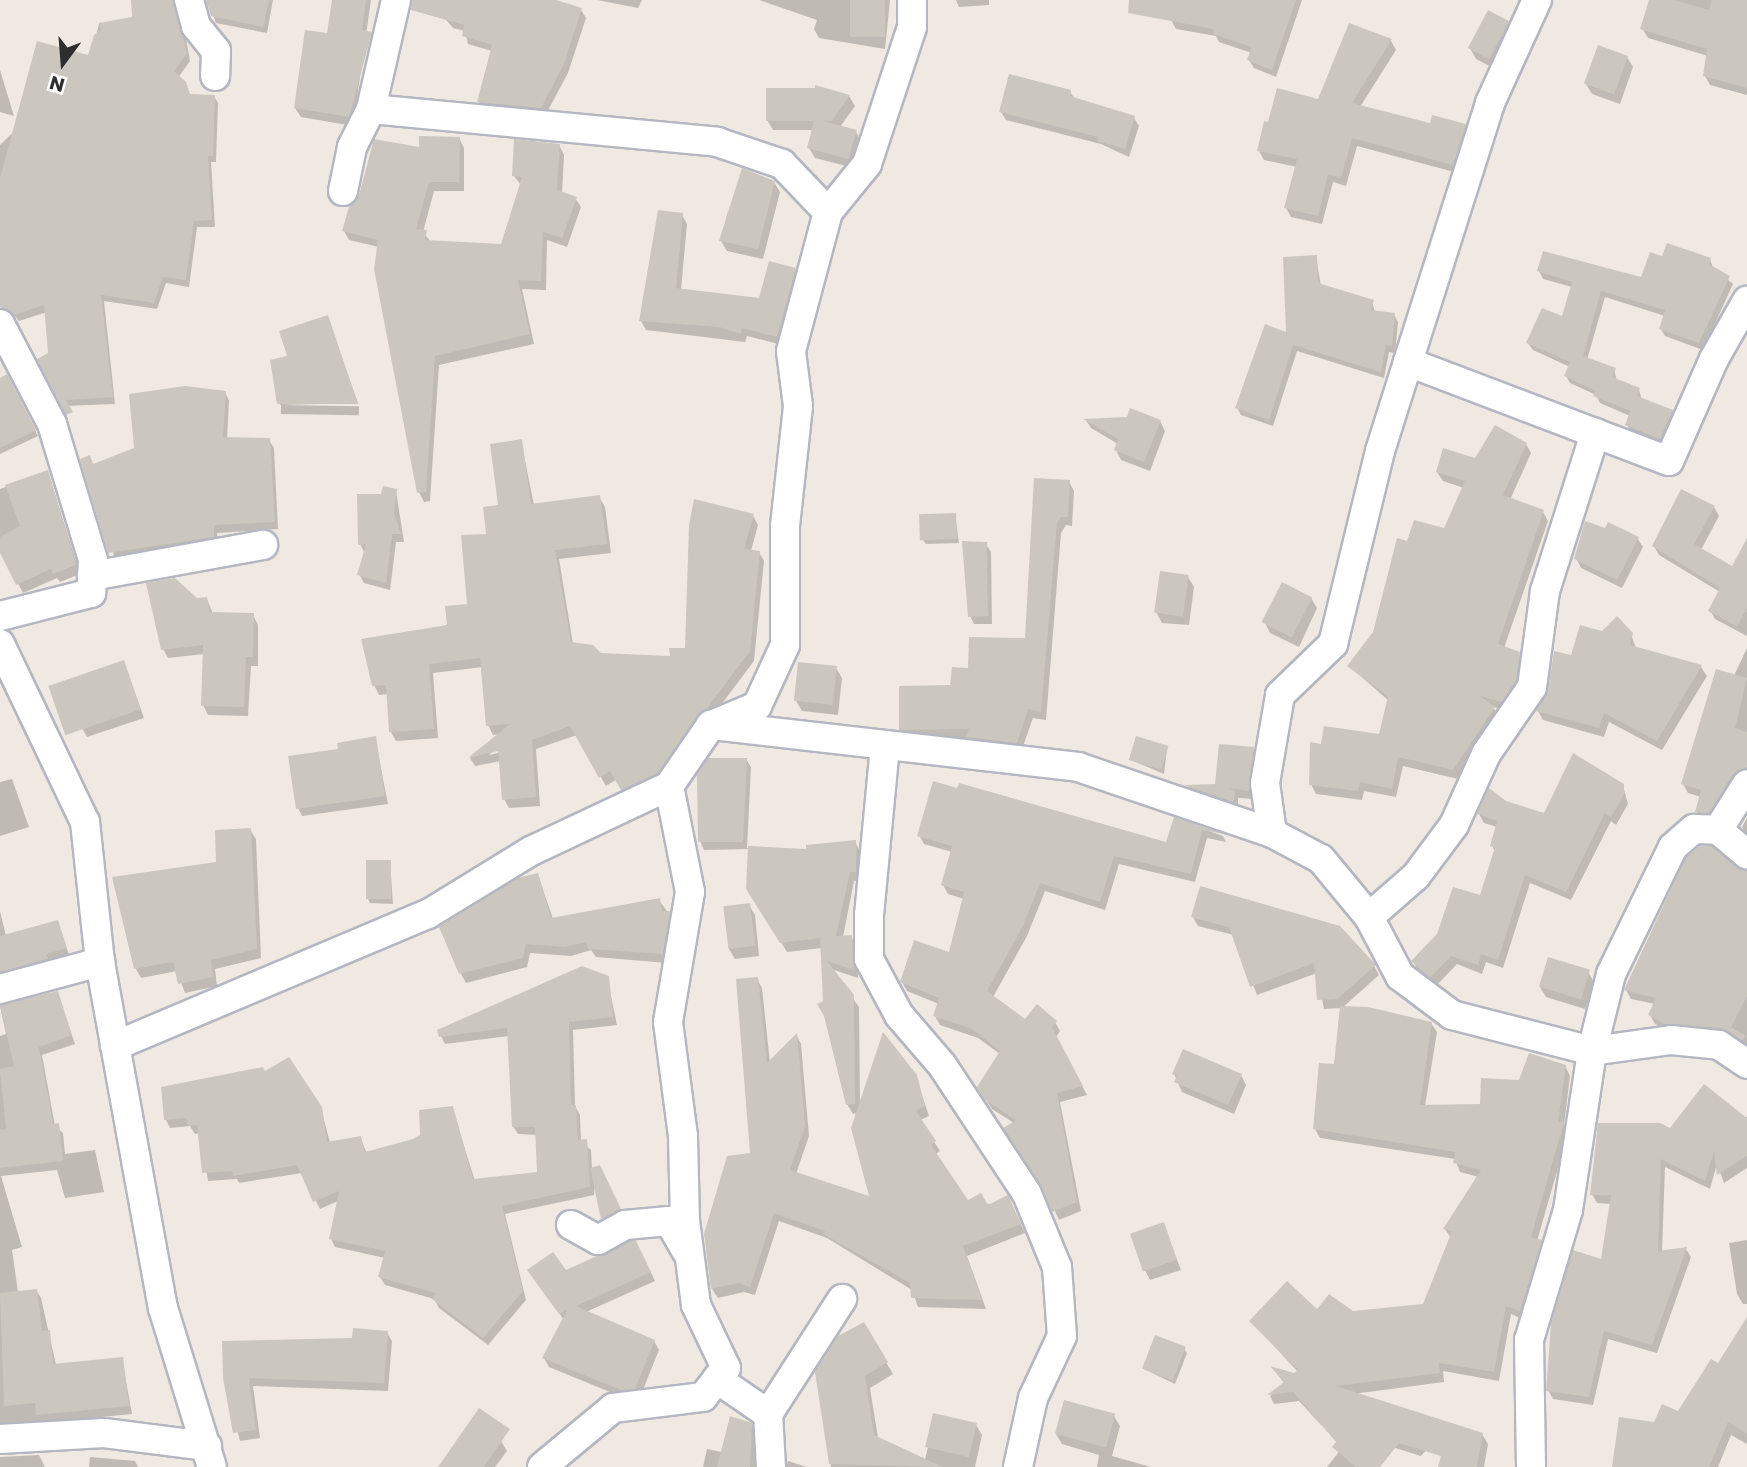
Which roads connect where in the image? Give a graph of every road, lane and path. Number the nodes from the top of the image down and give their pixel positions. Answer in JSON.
{"nodes":[{"id":1,"x":189,"y":0,"type":"edge"},
{"id":2,"x":396,"y":0,"type":"edge"},
{"id":3,"x":912,"y":0,"type":"edge"},
{"id":4,"x":1537,"y":0,"type":"edge"},
{"id":5,"x":215,"y":76,"type":"dead end"},
{"id":6,"x":371,"y":109,"type":"junction"},
{"id":7,"x":343,"y":191,"type":"dead end"},
{"id":8,"x":828,"y":212,"type":"junction"},
{"id":9,"x":1747,"y":301,"type":"edge"},
{"id":10,"x":0,"y":324,"type":"edge"},
{"id":11,"x":1408,"y":362,"type":"junction"},
{"id":12,"x":1595,"y":433,"type":"junction"},
{"id":13,"x":262,"y":545,"type":"dead end"},
{"id":14,"x":92,"y":576,"type":"junction"},
{"id":15,"x":0,"y":616,"type":"edge"},
{"id":16,"x":1,"y":646,"type":"edge"},
{"id":17,"x":711,"y":725,"type":"junction"},
{"id":18,"x":885,"y":746,"type":"junction"},
{"id":19,"x":1747,"y":784,"type":"edge"},
{"id":20,"x":669,"y":786,"type":"junction"},
{"id":21,"x":1718,"y":830,"type":"junction"},
{"id":22,"x":1272,"y":833,"type":"junction"},
{"id":23,"x":1747,"y":854,"type":"edge"},
{"id":24,"x":1368,"y":917,"type":"junction"},
{"id":25,"x":100,"y":962,"type":"junction"},
{"id":26,"x":0,"y":989,"type":"edge"},
{"id":27,"x":115,"y":1046,"type":"junction"},
{"id":28,"x":1592,"y":1051,"type":"junction"},
{"id":29,"x":1747,"y":1064,"type":"edge"},
{"id":30,"x":571,"y":1226,"type":"dead end"},
{"id":31,"x":691,"y":1259,"type":"junction"},
{"id":32,"x":842,"y":1299,"type":"dead end"},
{"id":33,"x":717,"y":1379,"type":"junction"},
{"id":34,"x":768,"y":1413,"type":"junction"},
{"id":35,"x":0,"y":1439,"type":"edge"},
{"id":36,"x":210,"y":1456,"type":"edge"},
{"id":37,"x":542,"y":1467,"type":"edge"},
{"id":38,"x":771,"y":1467,"type":"edge"},
{"id":39,"x":1018,"y":1467,"type":"edge"},
{"id":40,"x":1531,"y":1467,"type":"edge"}],
"edges":[{"from":1,"to":5,"type":"street"},
{"from":2,"to":6,"type":"street"},
{"from":3,"to":8,"type":"street"},
{"from":4,"to":11,"type":"street"},
{"from":6,"to":7,"type":"street"},
{"from":6,"to":8,"type":"street"},
{"from":8,"to":17,"type":"street"},
{"from":9,"to":12,"type":"street"},
{"from":10,"to":14,"type":"street"},
{"from":11,"to":12,"type":"street"},
{"from":11,"to":22,"type":"street"},
{"from":12,"to":24,"type":"street"},
{"from":13,"to":14,"type":"street"},
{"from":14,"to":15,"type":"street"},
{"from":16,"to":25,"type":"street"},
{"from":17,"to":18,"type":"street"},
{"from":17,"to":20,"type":"street"},
{"from":18,"to":22,"type":"street"},
{"from":18,"to":39,"type":"street"},
{"from":19,"to":21,"type":"street"},
{"from":20,"to":27,"type":"street"},
{"from":20,"to":31,"type":"street"},
{"from":21,"to":23,"type":"street"},
{"from":21,"to":28,"type":"street"},
{"from":22,"to":24,"type":"street"},
{"from":24,"to":28,"type":"street"},
{"from":25,"to":26,"type":"street"},
{"from":25,"to":27,"type":"street"},
{"from":27,"to":36,"type":"street"},
{"from":28,"to":29,"type":"street"},
{"from":28,"to":40,"type":"street"},
{"from":30,"to":31,"type":"street"},
{"from":31,"to":33,"type":"street"},
{"from":32,"to":34,"type":"street"},
{"from":33,"to":34,"type":"street"},
{"from":33,"to":37,"type":"street"},
{"from":34,"to":38,"type":"street"},
{"from":35,"to":36,"type":"street"}]}
